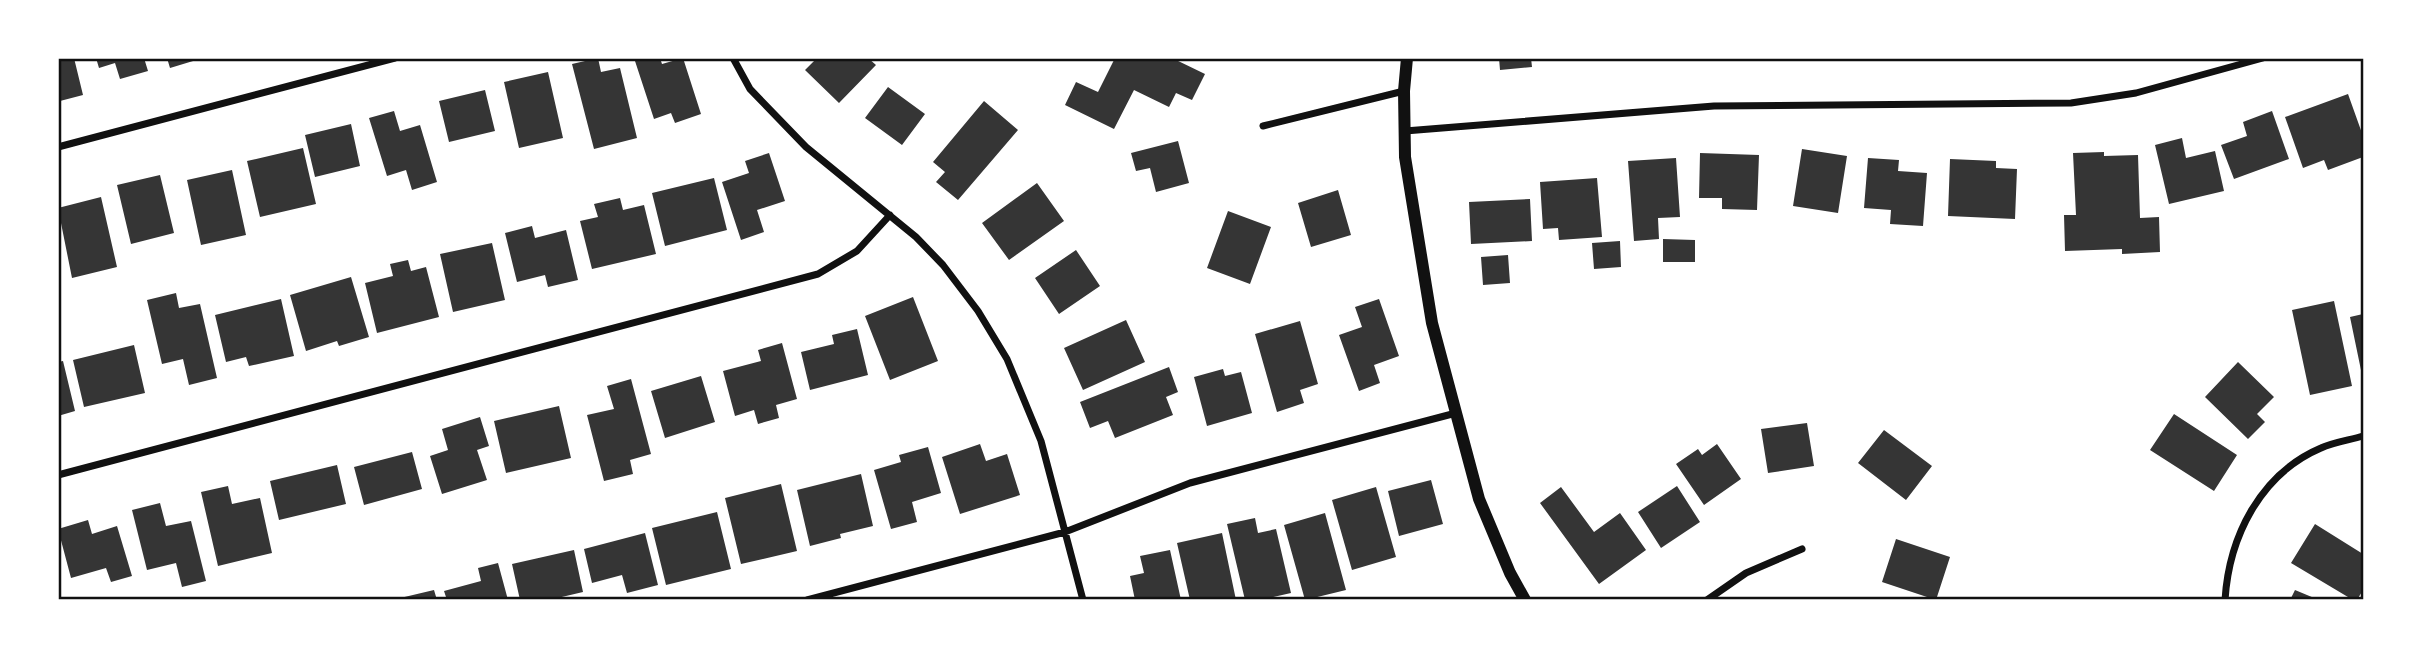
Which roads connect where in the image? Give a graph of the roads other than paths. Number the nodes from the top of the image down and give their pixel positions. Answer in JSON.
{"nodes":[{"id":1,"x":395,"y":58,"type":"edge"},
{"id":2,"x":733,"y":58,"type":"edge"},
{"id":3,"x":1407,"y":58,"type":"edge"},
{"id":4,"x":2263,"y":58,"type":"edge"},
{"id":5,"x":1405,"y":91,"type":"junction"},
{"id":6,"x":1263,"y":127,"type":"dead end"},
{"id":7,"x":1405,"y":131,"type":"junction"},
{"id":8,"x":58,"y":146,"type":"edge"},
{"id":9,"x":890,"y":215,"type":"junction"},
{"id":10,"x":1456,"y":413,"type":"junction"},
{"id":11,"x":2363,"y":436,"type":"edge"},
{"id":12,"x":58,"y":475,"type":"edge"},
{"id":13,"x":1065,"y":532,"type":"junction"},
{"id":14,"x":1802,"y":549,"type":"dead end"},
{"id":15,"x":807,"y":600,"type":"edge"},
{"id":16,"x":1083,"y":600,"type":"edge"},
{"id":17,"x":1525,"y":600,"type":"edge"},
{"id":18,"x":1707,"y":600,"type":"edge"},
{"id":19,"x":2225,"y":600,"type":"edge"}],
"edges":[{"from":1,"to":8,"type":"street"},
{"from":2,"to":9,"type":"street"},
{"from":3,"to":5,"type":"street"},
{"from":4,"to":7,"type":"street"},
{"from":5,"to":6,"type":"street"},
{"from":5,"to":7,"type":"street"},
{"from":7,"to":10,"type":"street"},
{"from":9,"to":12,"type":"street"},
{"from":9,"to":13,"type":"street"},
{"from":10,"to":13,"type":"street"},
{"from":10,"to":17,"type":"street"},
{"from":11,"to":19,"type":"street"},
{"from":13,"to":15,"type":"street"},
{"from":13,"to":16,"type":"street"},
{"from":14,"to":18,"type":"street"}]}
